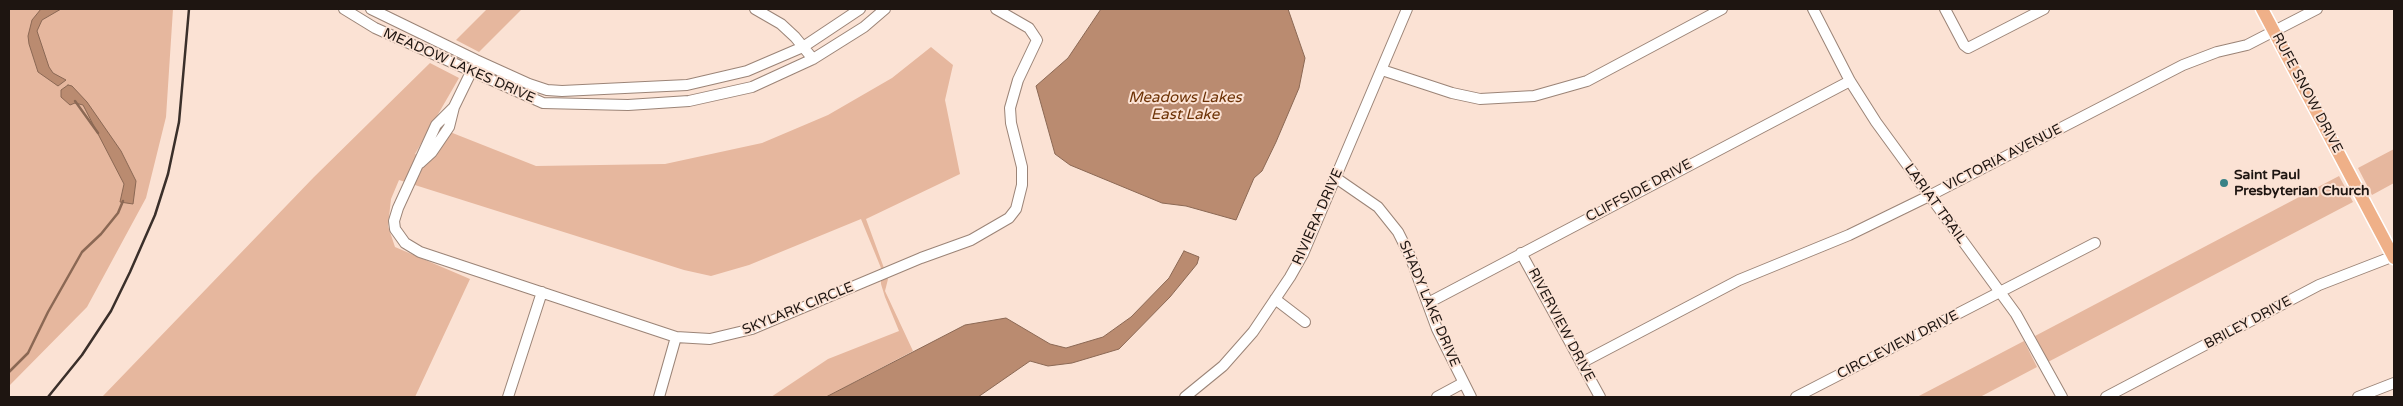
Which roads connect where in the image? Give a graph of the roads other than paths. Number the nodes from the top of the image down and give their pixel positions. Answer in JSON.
{"nodes":[{"id":1,"x":344,"y":9,"type":"edge"},
{"id":2,"x":371,"y":9,"type":"edge"},
{"id":3,"x":755,"y":9,"type":"edge"},
{"id":4,"x":860,"y":9,"type":"edge"},
{"id":5,"x":885,"y":9,"type":"edge"},
{"id":6,"x":996,"y":9,"type":"edge"},
{"id":7,"x":1407,"y":9,"type":"edge"},
{"id":8,"x":1722,"y":9,"type":"edge"},
{"id":9,"x":1813,"y":9,"type":"edge"},
{"id":10,"x":1946,"y":9,"type":"edge"},
{"id":11,"x":2044,"y":9,"type":"edge"},
{"id":12,"x":2262,"y":9,"type":"edge"},
{"id":13,"x":2317,"y":9,"type":"edge"},
{"id":14,"x":2274,"y":31,"type":"junction"},
{"id":15,"x":803,"y":47,"type":"junction"},
{"id":16,"x":813,"y":59,"type":"junction"},
{"id":17,"x":476,"y":60,"type":"junction"},
{"id":18,"x":1382,"y":70,"type":"junction"},
{"id":19,"x":471,"y":72,"type":"junction"},
{"id":20,"x":1850,"y":80,"type":"junction"},
{"id":21,"x":1336,"y":178,"type":"junction"},
{"id":22,"x":1929,"y":196,"type":"junction"},
{"id":23,"x":2095,"y":243,"type":"dead end"},
{"id":24,"x":1521,"y":253,"type":"junction"},
{"id":25,"x":2394,"y":257,"type":"edge"},
{"id":26,"x":542,"y":292,"type":"junction"},
{"id":27,"x":2000,"y":293,"type":"junction"},
{"id":28,"x":1275,"y":299,"type":"junction"},
{"id":29,"x":1428,"y":303,"type":"junction"},
{"id":30,"x":1305,"y":322,"type":"dead end"},
{"id":31,"x":676,"y":337,"type":"junction"},
{"id":32,"x":1581,"y":363,"type":"junction"},
{"id":33,"x":1463,"y":383,"type":"junction"},
{"id":34,"x":2394,"y":383,"type":"edge"},
{"id":35,"x":508,"y":397,"type":"edge"},
{"id":36,"x":659,"y":397,"type":"edge"},
{"id":37,"x":1185,"y":397,"type":"edge"},
{"id":38,"x":1437,"y":397,"type":"edge"},
{"id":39,"x":1471,"y":397,"type":"edge"},
{"id":40,"x":1600,"y":397,"type":"edge"},
{"id":41,"x":1796,"y":397,"type":"edge"},
{"id":42,"x":2062,"y":397,"type":"edge"},
{"id":43,"x":2106,"y":397,"type":"edge"},
{"id":44,"x":2358,"y":397,"type":"edge"}],
"edges":[{"from":1,"to":19,"type":"street","name":"MEADOW LAKES DRIVE"},
{"from":2,"to":17,"type":"street","name":"MEADOW LAKES DRIVE"},
{"from":3,"to":15,"type":"street"},
{"from":4,"to":15,"type":"street","name":"MEADOW LAKES DRIVE"},
{"from":5,"to":16,"type":"street","name":"MEADOW LAKES DRIVE"},
{"from":6,"to":31,"type":"street","name":"SKYLARK CIRCLE"},
{"from":7,"to":18,"type":"street","name":"RIVIERA DRIVE"},
{"from":8,"to":18,"type":"street"},
{"from":9,"to":20,"type":"street","name":"LARIAT TRAIL"},
{"from":10,"to":11,"type":"street"},
{"from":12,"to":14,"type":"main road","name":"RUFE SNOW DRIVE"},
{"from":13,"to":14,"type":"street","name":"VICTORIA AVENUE"},
{"from":14,"to":22,"type":"street","name":"VICTORIA AVENUE"},
{"from":14,"to":25,"type":"main road","name":"RUFE SNOW DRIVE"},
{"from":15,"to":16,"type":"street"},
{"from":15,"to":17,"type":"street","name":"MEADOW LAKES DRIVE"},
{"from":16,"to":19,"type":"street","name":"MEADOW LAKES DRIVE"},
{"from":17,"to":19,"type":"street","name":"SKYLARK CIRCLE"},
{"from":18,"to":21,"type":"street","name":"RIVIERA DRIVE"},
{"from":19,"to":26,"type":"street","name":"SKYLARK CIRCLE"},
{"from":20,"to":22,"type":"street","name":"LARIAT TRAIL"},
{"from":20,"to":24,"type":"street","name":"CLIFFSIDE DRIVE"},
{"from":21,"to":28,"type":"street","name":"RIVIERA DRIVE"},
{"from":21,"to":29,"type":"street","name":"SHADY LAKE DRIVE"},
{"from":22,"to":27,"type":"street","name":"LARIAT TRAIL"},
{"from":22,"to":32,"type":"street","name":"VICTORIA AVENUE"},
{"from":23,"to":27,"type":"street","name":"CIRCLEVIEW DRIVE"},
{"from":24,"to":29,"type":"street","name":"CLIFFSIDE DRIVE"},
{"from":24,"to":32,"type":"street","name":"RIVERVIEW DRIVE"},
{"from":25,"to":43,"type":"street","name":"BRILEY DRIVE"},
{"from":26,"to":31,"type":"street","name":"SKYLARK CIRCLE"},
{"from":26,"to":35,"type":"street"},
{"from":27,"to":41,"type":"street","name":"CIRCLEVIEW DRIVE"},
{"from":27,"to":42,"type":"street","name":"LARIAT TRAIL"},
{"from":28,"to":30,"type":"street"},
{"from":28,"to":37,"type":"street","name":"RIVIERA DRIVE"},
{"from":29,"to":33,"type":"street","name":"SHADY LAKE DRIVE"},
{"from":31,"to":36,"type":"street"},
{"from":32,"to":40,"type":"street","name":"RIVERVIEW DRIVE"},
{"from":33,"to":38,"type":"street"},
{"from":33,"to":39,"type":"street","name":"SHADY LAKE DRIVE"},
{"from":34,"to":44,"type":"street"}]}
